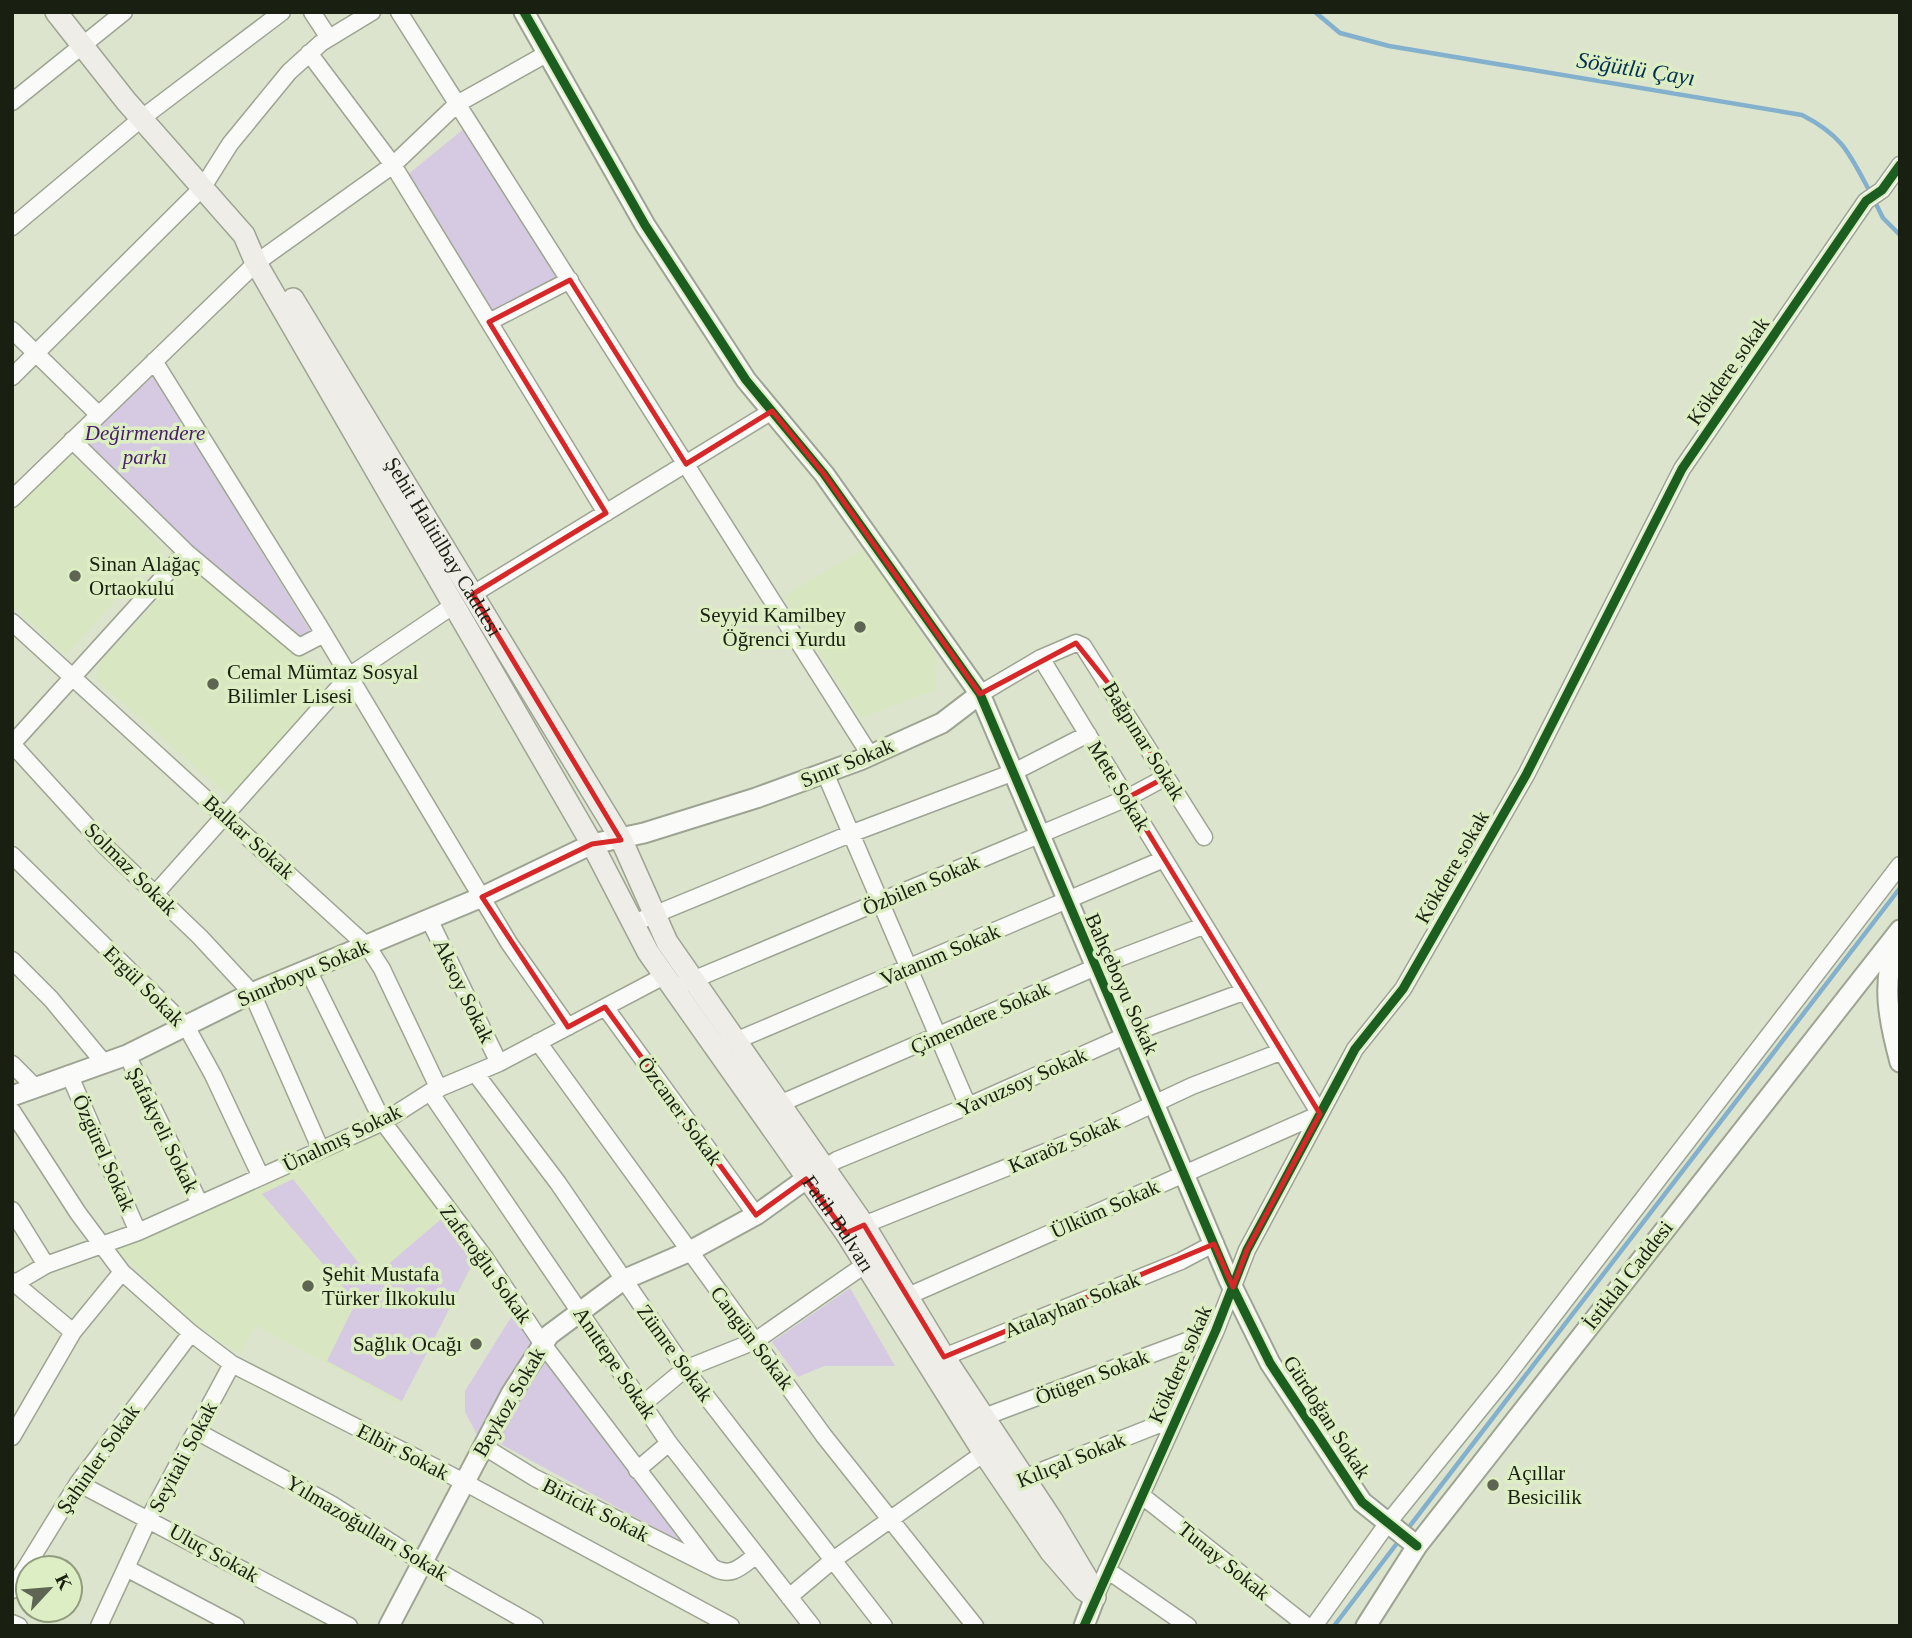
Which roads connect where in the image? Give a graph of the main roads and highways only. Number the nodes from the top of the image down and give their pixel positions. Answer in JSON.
{"nodes":[{"id":1,"x":57,"y":12,"type":"edge"},
{"id":2,"x":256,"y":263,"type":"junction"},
{"id":3,"x":592,"y":844,"type":"joint"},
{"id":4,"x":815,"y":1174,"type":"junction"},
{"id":5,"x":855,"y":1229,"type":"junction"},
{"id":6,"x":900,"y":1300,"type":"junction"},
{"id":7,"x":975,"y":1421,"type":"junction"},
{"id":8,"x":1015,"y":1482,"type":"junction"},
{"id":9,"x":1095,"y":1597,"type":"road end"}],
"edges":[{"from":1,"to":2,"type":"main road","name":"Şehit Halitilbay Caddesi"},
{"from":2,"to":3,"type":"main road","name":"Şehit Halitilbay Caddesi"},
{"from":2,"to":4,"type":"main road","name":"Şehit Halitilbay Caddesi"},
{"from":3,"to":4,"type":"main road","name":"Fatih Bulvarı"},
{"from":4,"to":5,"type":"main road"},
{"from":5,"to":6,"type":"main road"},
{"from":5,"to":6,"type":"main road","name":"Fatih Bulvarı"},
{"from":6,"to":7,"type":"main road"},
{"from":7,"to":8,"type":"main road"},
{"from":7,"to":8,"type":"main road"},
{"from":8,"to":9,"type":"main road"}]}
